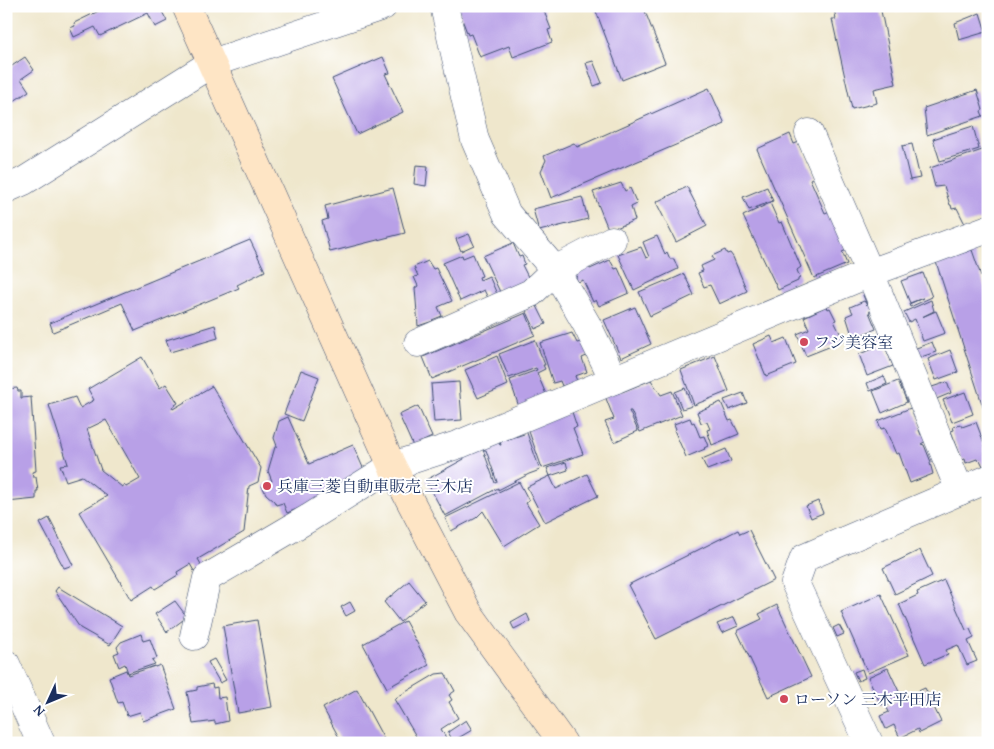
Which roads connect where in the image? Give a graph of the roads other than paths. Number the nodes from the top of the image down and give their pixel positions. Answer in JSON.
{"nodes":[{"id":1,"x":186,"y":6,"type":"edge"},
{"id":2,"x":383,"y":6,"type":"edge"},
{"id":3,"x":444,"y":6,"type":"edge"},
{"id":4,"x":212,"y":63,"type":"junction"},
{"id":5,"x":809,"y":133,"type":"dead end"},
{"id":6,"x":6,"y":189,"type":"edge"},
{"id":7,"x":988,"y":229,"type":"edge"},
{"id":8,"x":612,"y":240,"type":"dead end"},
{"id":9,"x":555,"y":270,"type":"junction"},
{"id":10,"x":870,"y":273,"type":"junction"},
{"id":11,"x":418,"y":343,"type":"dead end"},
{"id":12,"x":614,"y":380,"type":"junction"},
{"id":13,"x":392,"y":466,"type":"junction"},
{"id":14,"x":988,"y":479,"type":"edge"},
{"id":15,"x":960,"y":491,"type":"junction"},
{"id":16,"x":194,"y":636,"type":"dead end"},
{"id":17,"x":6,"y":664,"type":"edge"},
{"id":18,"x":41,"y":743,"type":"edge"},
{"id":19,"x":563,"y":743,"type":"edge"},
{"id":20,"x":869,"y":743,"type":"edge"}],
"edges":[{"from":1,"to":4,"type":"street"},
{"from":2,"to":4,"type":"street"},
{"from":3,"to":9,"type":"street"},
{"from":4,"to":6,"type":"street"},
{"from":4,"to":13,"type":"street"},
{"from":5,"to":10,"type":"street"},
{"from":7,"to":10,"type":"street"},
{"from":8,"to":9,"type":"street"},
{"from":9,"to":11,"type":"street"},
{"from":9,"to":12,"type":"street"},
{"from":10,"to":12,"type":"street"},
{"from":10,"to":15,"type":"street"},
{"from":12,"to":13,"type":"street"},
{"from":13,"to":16,"type":"street"},
{"from":13,"to":19,"type":"street"},
{"from":14,"to":15,"type":"street"},
{"from":15,"to":20,"type":"street"},
{"from":17,"to":18,"type":"street"}]}
